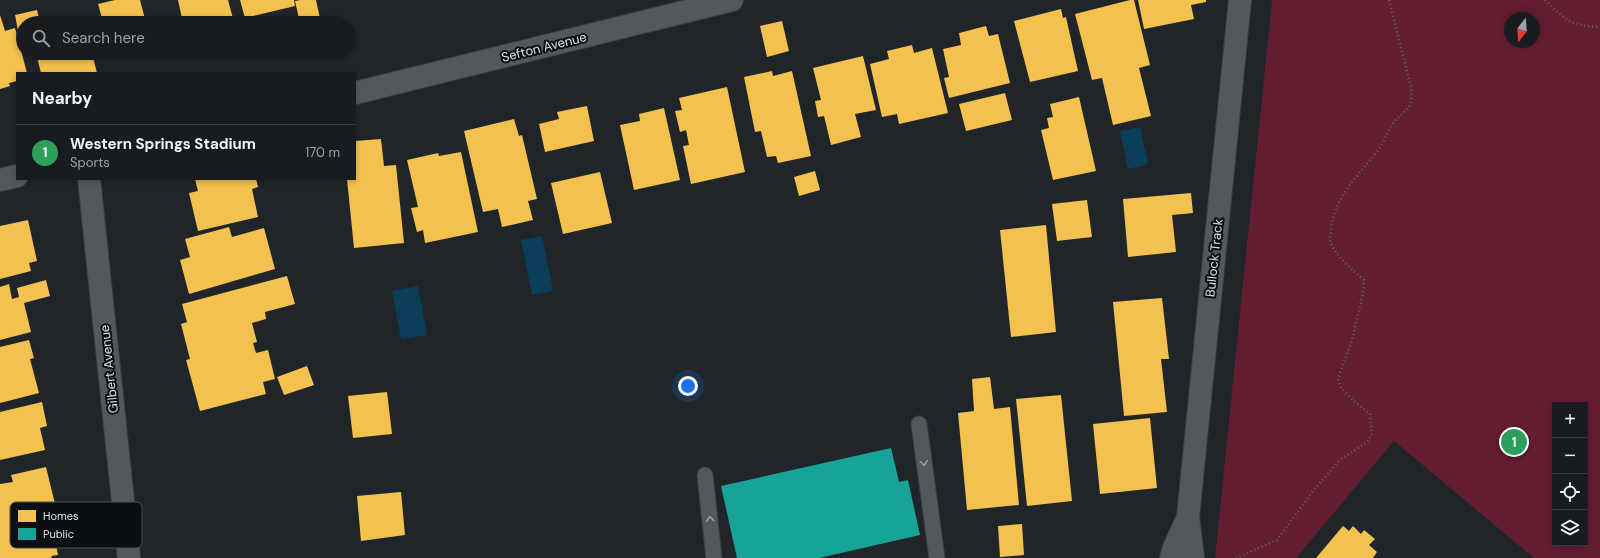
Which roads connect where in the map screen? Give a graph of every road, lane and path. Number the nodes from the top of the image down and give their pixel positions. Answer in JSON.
{"nodes":[{"id":1,"x":732,"y":0,"type":"edge"},
{"id":2,"x":1240,"y":0,"type":"edge"},
{"id":3,"x":1389,"y":0,"type":"edge"},
{"id":4,"x":1544,"y":0,"type":"edge"},
{"id":5,"x":1600,"y":26,"type":"edge"},
{"id":6,"x":356,"y":93,"type":"edge"},
{"id":7,"x":16,"y":176,"type":"edge"},
{"id":8,"x":0,"y":180,"type":"edge"},
{"id":9,"x":89,"y":180,"type":"edge"},
{"id":10,"x":919,"y":424,"type":"dead end"},
{"id":11,"x":705,"y":475,"type":"dead end"},
{"id":12,"x":123,"y":502,"type":"edge"},
{"id":13,"x":128,"y":548,"type":"edge"},
{"id":14,"x":1175,"y":555,"type":"edge"},
{"id":15,"x":129,"y":558,"type":"edge"},
{"id":16,"x":714,"y":558,"type":"edge"},
{"id":17,"x":937,"y":558,"type":"edge"},
{"id":18,"x":1236,"y":558,"type":"edge"}],
"edges":[{"from":1,"to":6,"type":"street","name":"Sefton Avenue"},
{"from":2,"to":14,"type":"street","name":"Bullock Track"},
{"from":3,"to":18,"type":"path"},
{"from":4,"to":5,"type":"path"},
{"from":7,"to":8,"type":"street"},
{"from":9,"to":12,"type":"street","name":"Gilbert Avenue"},
{"from":10,"to":17,"type":"lane","one_way":true},
{"from":16,"to":11,"type":"lane","one_way":true},
{"from":13,"to":15,"type":"street","name":"Gilbert Avenue"}]}
